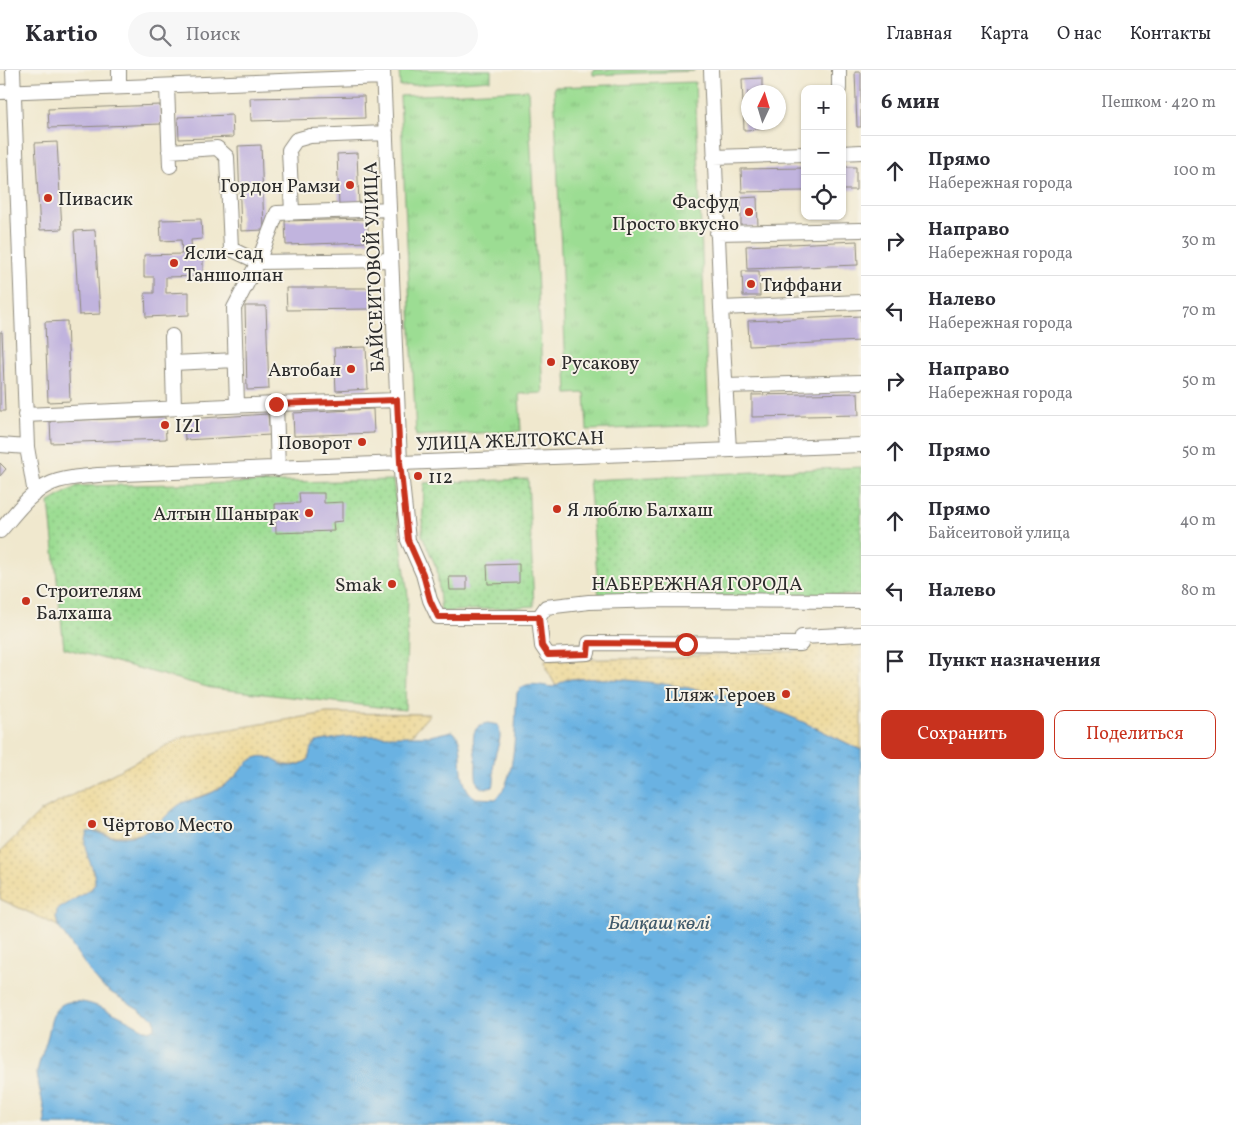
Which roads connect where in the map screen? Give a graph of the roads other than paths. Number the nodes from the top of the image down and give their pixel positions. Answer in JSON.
{"nodes":[{"id":1,"x":13,"y":70,"type":"edge"},
{"id":2,"x":119,"y":70,"type":"edge"},
{"id":3,"x":711,"y":70,"type":"edge"},
{"id":4,"x":838,"y":70,"type":"edge"},
{"id":5,"x":383,"y":74,"type":"edge"},
{"id":6,"x":839,"y":85,"type":"edge"},
{"id":7,"x":168,"y":86,"type":"junction"},
{"id":8,"x":119,"y":87,"type":"junction"},
{"id":9,"x":7,"y":92,"type":"edge"},
{"id":10,"x":386,"y":133,"type":"junction"},
{"id":11,"x":169,"y":151,"type":"junction"},
{"id":12,"x":861,"y":152,"type":"edge"},
{"id":13,"x":846,"y":153,"type":"edge"},
{"id":14,"x":801,"y":154,"type":"edge"},
{"id":15,"x":714,"y":157,"type":"junction"},
{"id":16,"x":170,"y":166,"type":"dead end"},
{"id":17,"x":389,"y":209,"type":"junction"},
{"id":18,"x":292,"y":212,"type":"junction"},
{"id":19,"x":861,"y":230,"type":"edge"},
{"id":20,"x":717,"y":233,"type":"junction"},
{"id":21,"x":391,"y":260,"type":"junction"},
{"id":22,"x":258,"y":262,"type":"junction"},
{"id":23,"x":861,"y":302,"type":"edge"},
{"id":24,"x":721,"y":308,"type":"junction"},
{"id":25,"x":172,"y":336,"type":"dead end"},
{"id":26,"x":236,"y":360,"type":"junction"},
{"id":27,"x":173,"y":363,"type":"junction"},
{"id":28,"x":861,"y":382,"type":"edge"},
{"id":29,"x":725,"y":386,"type":"junction"},
{"id":30,"x":397,"y":400,"type":"junction"},
{"id":31,"x":276,"y":404,"type":"junction"},
{"id":32,"x":237,"y":406,"type":"junction"},
{"id":33,"x":174,"y":408,"type":"junction"},
{"id":34,"x":25,"y":415,"type":"junction"},
{"id":35,"x":0,"y":445,"type":"edge"},
{"id":36,"x":861,"y":445,"type":"edge"},
{"id":37,"x":27,"y":447,"type":"junction"},
{"id":38,"x":729,"y":450,"type":"junction"},
{"id":39,"x":400,"y":462,"type":"junction"},
{"id":40,"x":278,"y":469,"type":"junction"},
{"id":41,"x":35,"y":494,"type":"junction"},
{"id":42,"x":0,"y":531,"type":"edge"},
{"id":43,"x":861,"y":601,"type":"edge"},
{"id":44,"x":539,"y":617,"type":"junction"},
{"id":45,"x":861,"y":634,"type":"edge"}],
"edges":[{"from":1,"to":9,"type":"street"},
{"from":2,"to":8,"type":"street"},
{"from":3,"to":15,"type":"street"},
{"from":4,"to":6,"type":"street"},
{"from":5,"to":7,"type":"street"},
{"from":5,"to":10,"type":"street","name":"БАЙСЕИТОВОЙ УЛИЦА"},
{"from":7,"to":8,"type":"street"},
{"from":7,"to":11,"type":"street"},
{"from":8,"to":9,"type":"street"},
{"from":9,"to":34,"type":"street"},
{"from":10,"to":17,"type":"street","name":"БАЙСЕИТОВОЙ УЛИЦА"},
{"from":10,"to":18,"type":"street"},
{"from":11,"to":16,"type":"street"},
{"from":11,"to":22,"type":"street"},
{"from":12,"to":13,"type":"street"},
{"from":14,"to":15,"type":"street"},
{"from":15,"to":20,"type":"street"},
{"from":17,"to":18,"type":"street"},
{"from":17,"to":21,"type":"street","name":"БАЙСЕИТОВОЙ УЛИЦА"},
{"from":18,"to":22,"type":"street"},
{"from":19,"to":20,"type":"street"},
{"from":20,"to":24,"type":"street"},
{"from":21,"to":22,"type":"street"},
{"from":21,"to":30,"type":"street","name":"БАЙСЕИТОВОЙ УЛИЦА"},
{"from":22,"to":26,"type":"street"},
{"from":23,"to":24,"type":"street"},
{"from":24,"to":29,"type":"street"},
{"from":25,"to":27,"type":"street"},
{"from":26,"to":27,"type":"street"},
{"from":26,"to":32,"type":"street"},
{"from":27,"to":33,"type":"street"},
{"from":28,"to":29,"type":"street"},
{"from":29,"to":38,"type":"street"},
{"from":30,"to":31,"type":"street"},
{"from":30,"to":39,"type":"street","name":"БАЙСЕИТОВОЙ УЛИЦА"},
{"from":31,"to":32,"type":"street"},
{"from":31,"to":40,"type":"street"},
{"from":32,"to":33,"type":"street"},
{"from":33,"to":34,"type":"street"},
{"from":34,"to":37,"type":"street"},
{"from":35,"to":37,"type":"street"},
{"from":36,"to":38,"type":"street","name":"УЛИЦА ЖЕЛТОКСАН"},
{"from":37,"to":41,"type":"street"},
{"from":38,"to":39,"type":"street","name":"УЛИЦА ЖЕЛТОКСАН"},
{"from":39,"to":40,"type":"street","name":"УЛИЦА ЖЕЛТОКСАН"},
{"from":39,"to":44,"type":"street","name":"БАЙСЕИТОВОЙ УЛИЦА"},
{"from":40,"to":41,"type":"street","name":"УЛИЦА ЖЕЛТОКСАН"},
{"from":41,"to":42,"type":"street","name":"УЛИЦА ЖЕЛТОКСАН"},
{"from":43,"to":44,"type":"street","name":"НАБЕРЕЖНАЯ ГОРОДА"},
{"from":44,"to":45,"type":"street"}]}
